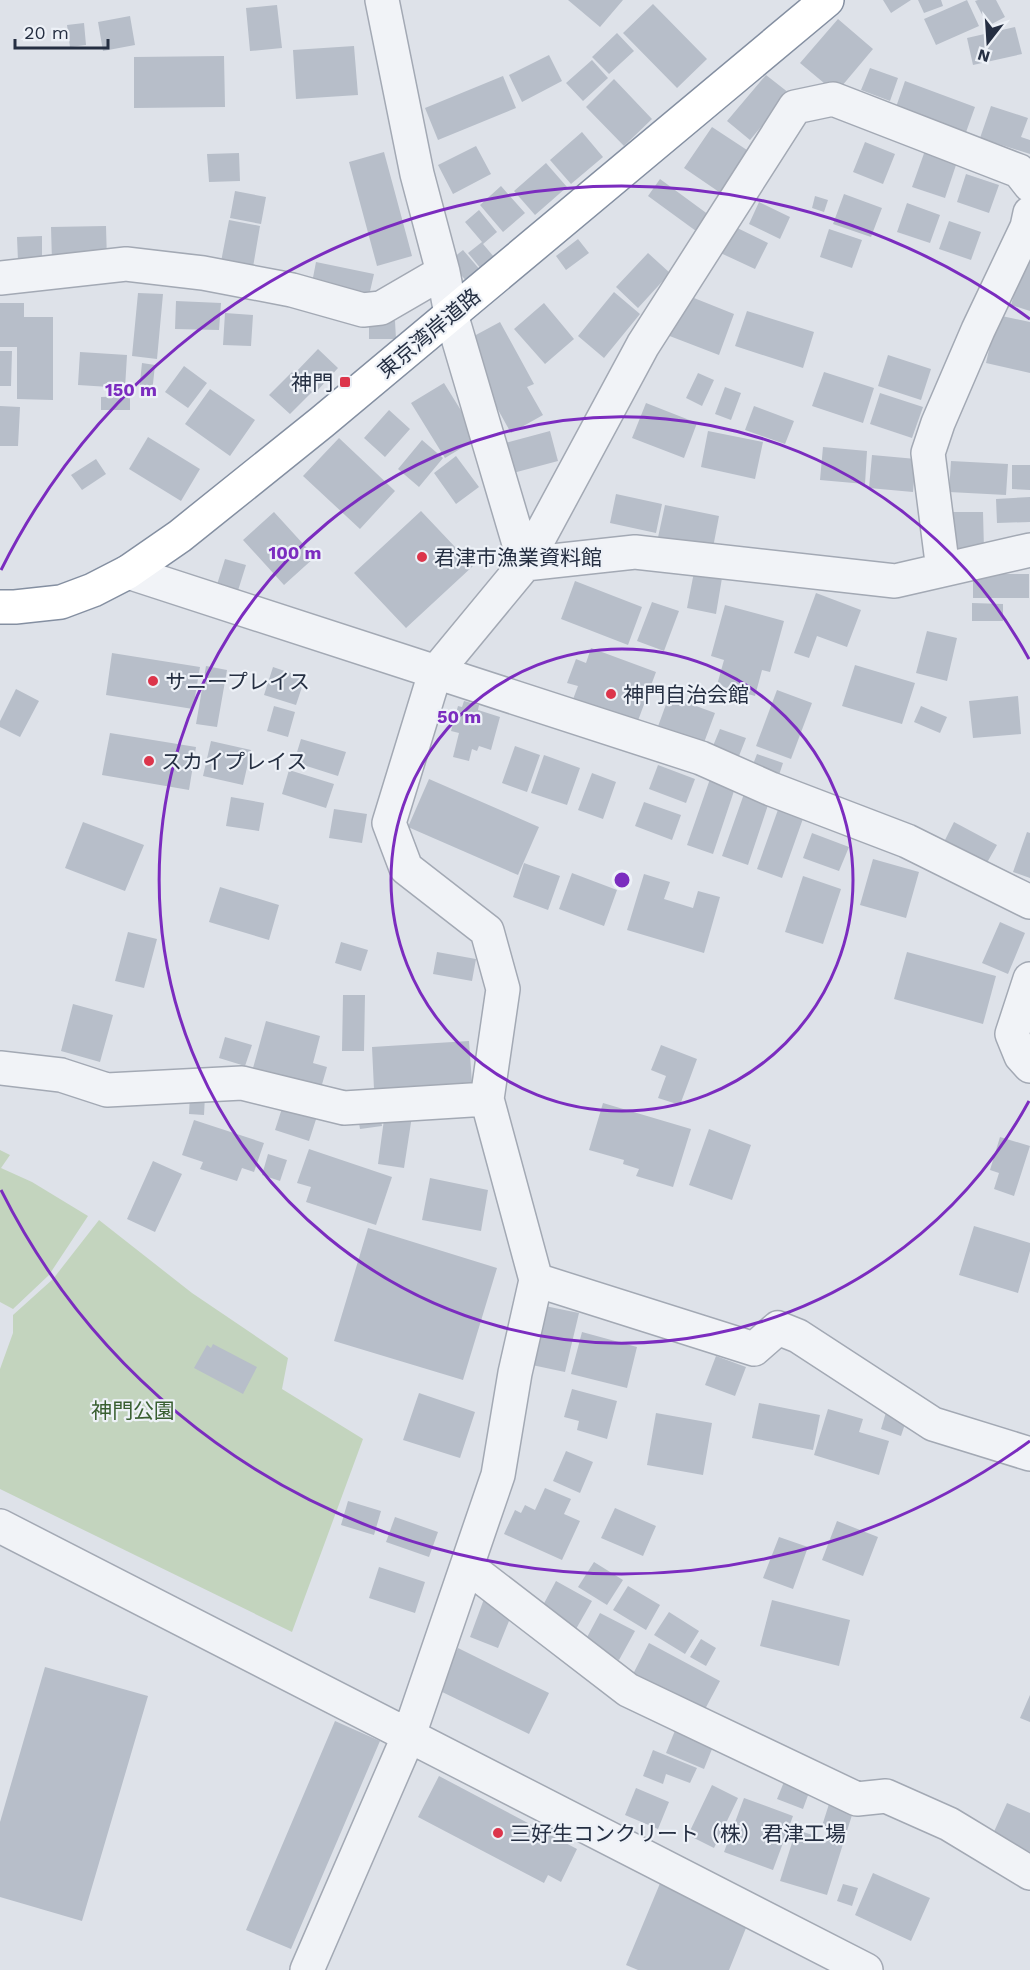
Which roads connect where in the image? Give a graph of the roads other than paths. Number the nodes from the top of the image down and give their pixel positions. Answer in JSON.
{"nodes":[{"id":1,"x":382,"y":0,"type":"edge"},
{"id":2,"x":827,"y":0,"type":"edge"},
{"id":3,"x":1030,"y":185,"type":"edge"},
{"id":4,"x":1030,"y":213,"type":"edge"},
{"id":5,"x":443,"y":272,"type":"junction"},
{"id":6,"x":0,"y":278,"type":"edge"},
{"id":7,"x":451,"y":314,"type":"junction"},
{"id":8,"x":1030,"y":550,"type":"edge"},
{"id":9,"x":525,"y":564,"type":"junction"},
{"id":10,"x":943,"y":570,"type":"junction"},
{"id":11,"x":128,"y":572,"type":"junction"},
{"id":12,"x":0,"y":607,"type":"edge"},
{"id":13,"x":435,"y":673,"type":"junction"},
{"id":14,"x":1030,"y":902,"type":"edge"},
{"id":15,"x":1030,"y":979,"type":"edge"},
{"id":16,"x":1030,"y":1066,"type":"edge"},
{"id":17,"x":0,"y":1068,"type":"edge"},
{"id":18,"x":487,"y":1099,"type":"junction"},
{"id":19,"x":536,"y":1280,"type":"junction"},
{"id":20,"x":1030,"y":1454,"type":"edge"},
{"id":21,"x":0,"y":1526,"type":"edge"},
{"id":22,"x":467,"y":1566,"type":"junction"},
{"id":23,"x":409,"y":1735,"type":"junction"},
{"id":24,"x":1030,"y":1873,"type":"edge"},
{"id":25,"x":307,"y":1970,"type":"edge"},
{"id":26,"x":866,"y":1970,"type":"edge"}],
"edges":[{"from":1,"to":5,"type":"street"},
{"from":2,"to":7,"type":"highway","name":"東京湾岸道路"},
{"from":3,"to":9,"type":"street"},
{"from":4,"to":10,"type":"street"},
{"from":5,"to":6,"type":"street"},
{"from":5,"to":7,"type":"street"},
{"from":7,"to":9,"type":"street"},
{"from":7,"to":11,"type":"highway","name":"東京湾岸道路"},
{"from":8,"to":10,"type":"street"},
{"from":9,"to":10,"type":"street"},
{"from":9,"to":13,"type":"street"},
{"from":11,"to":12,"type":"highway","name":"東京湾岸道路"},
{"from":11,"to":13,"type":"street"},
{"from":13,"to":14,"type":"street"},
{"from":13,"to":18,"type":"street"},
{"from":15,"to":16,"type":"street"},
{"from":17,"to":18,"type":"street"},
{"from":18,"to":19,"type":"street"},
{"from":19,"to":20,"type":"street"},
{"from":19,"to":22,"type":"street"},
{"from":21,"to":23,"type":"street"},
{"from":22,"to":23,"type":"street"},
{"from":22,"to":24,"type":"street"},
{"from":23,"to":25,"type":"street"},
{"from":23,"to":26,"type":"street"}]}
